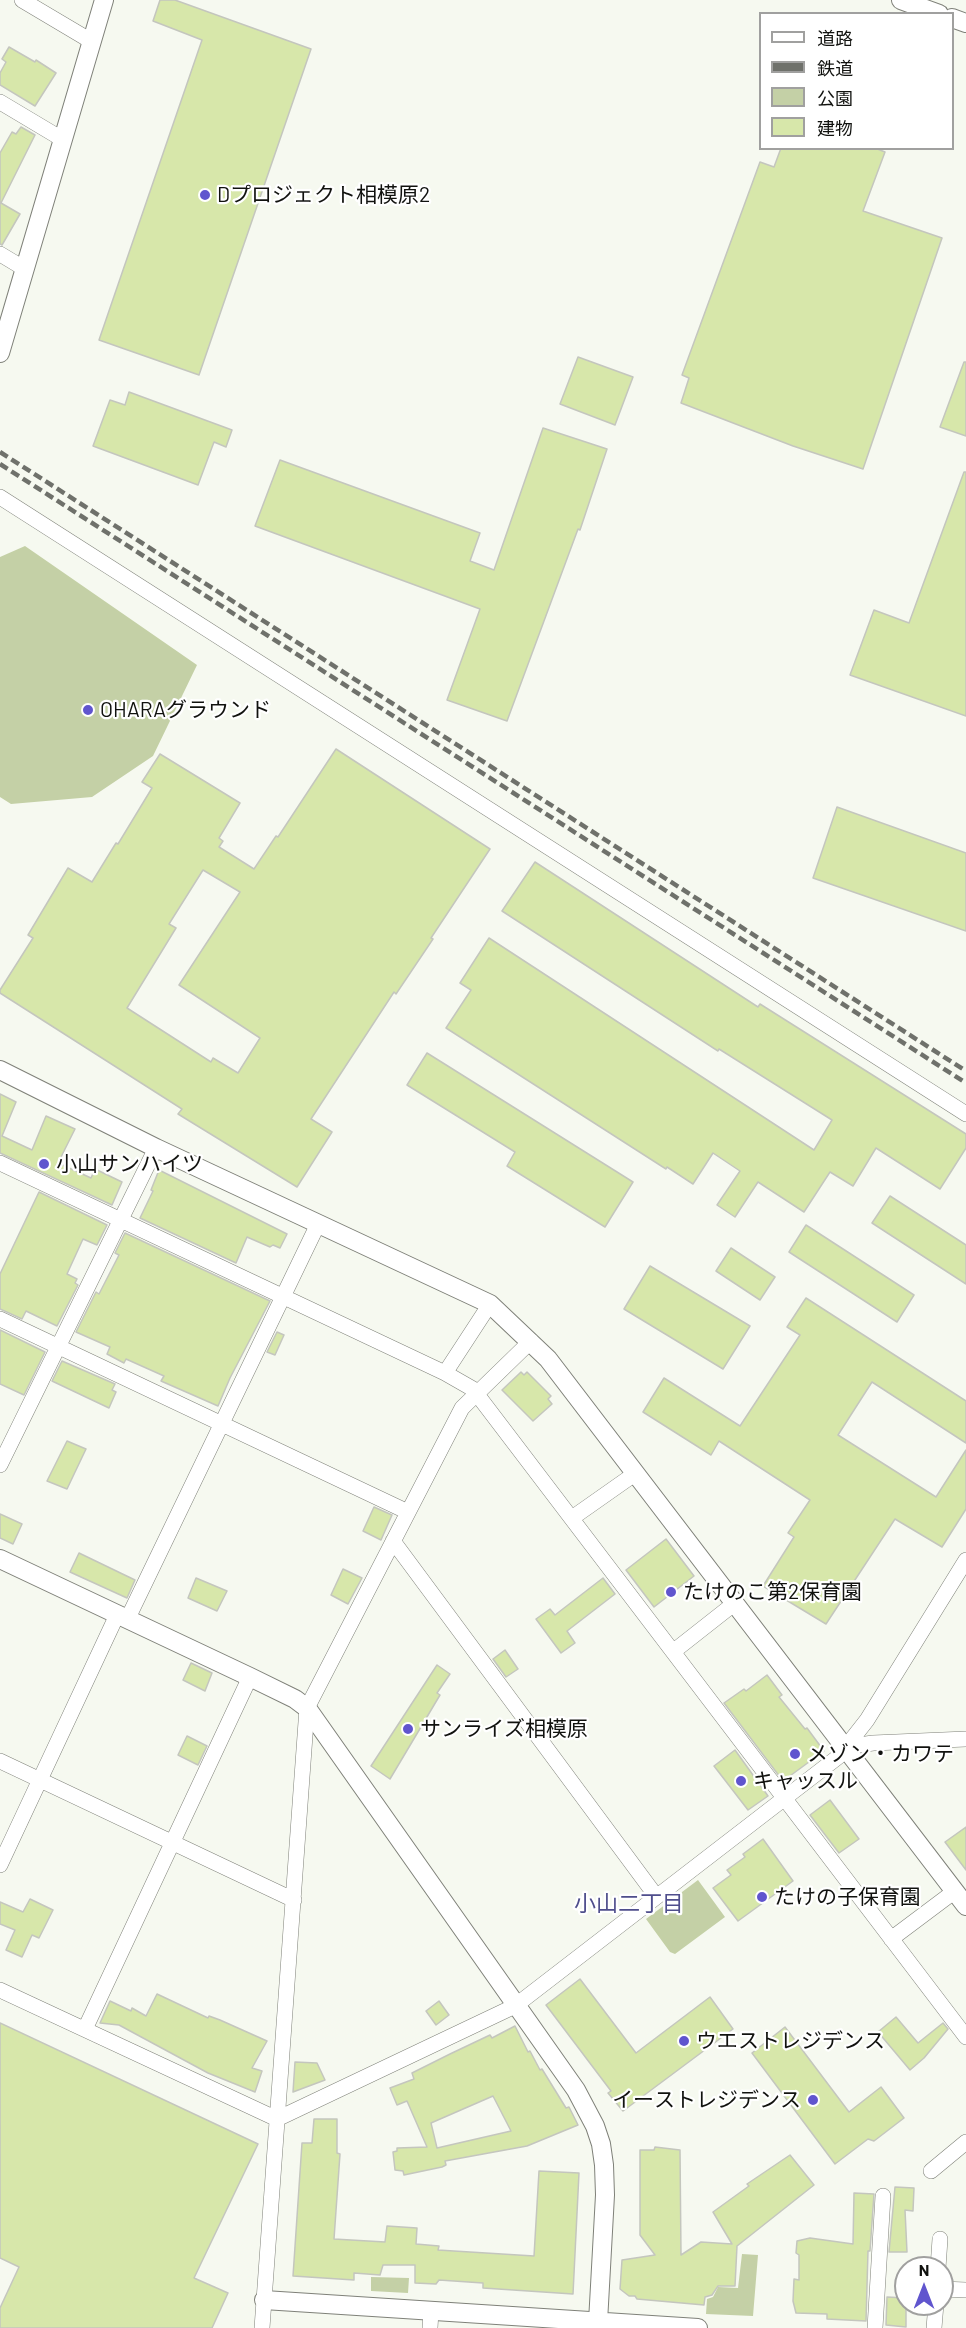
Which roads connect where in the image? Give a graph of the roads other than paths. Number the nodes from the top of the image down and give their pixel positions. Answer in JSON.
{"nodes":[{"id":1,"x":22,"y":0,"type":"edge"},
{"id":2,"x":104,"y":0,"type":"edge"},
{"id":3,"x":901,"y":0,"type":"edge"},
{"id":4,"x":934,"y":12,"type":"edge"},
{"id":5,"x":91,"y":41,"type":"junction"},
{"id":6,"x":0,"y":102,"type":"edge"},
{"id":7,"x":62,"y":139,"type":"junction"},
{"id":8,"x":0,"y":254,"type":"edge"},
{"id":9,"x":25,"y":269,"type":"junction"},
{"id":10,"x":0,"y":353,"type":"edge"},
{"id":11,"x":0,"y":497,"type":"edge"},
{"id":12,"x":0,"y":1070,"type":"edge"},
{"id":13,"x":966,"y":1114,"type":"edge"},
{"id":14,"x":156,"y":1148,"type":"junction"},
{"id":15,"x":0,"y":1164,"type":"edge"},
{"id":16,"x":120,"y":1221,"type":"junction"},
{"id":17,"x":318,"y":1224,"type":"junction"},
{"id":18,"x":282,"y":1297,"type":"junction"},
{"id":19,"x":490,"y":1304,"type":"junction"},
{"id":20,"x":0,"y":1319,"type":"edge"},
{"id":21,"x":531,"y":1341,"type":"junction"},
{"id":22,"x":58,"y":1347,"type":"junction"},
{"id":23,"x":446,"y":1373,"type":"junction"},
{"id":24,"x":478,"y":1394,"type":"junction"},
{"id":25,"x":222,"y":1423,"type":"junction"},
{"id":26,"x":0,"y":1465,"type":"edge"},
{"id":27,"x":636,"y":1473,"type":"junction"},
{"id":28,"x":408,"y":1512,"type":"junction"},
{"id":29,"x":572,"y":1518,"type":"junction"},
{"id":30,"x":393,"y":1541,"type":"junction"},
{"id":31,"x":0,"y":1559,"type":"edge"},
{"id":32,"x":966,"y":1560,"type":"edge"},
{"id":33,"x":735,"y":1604,"type":"junction"},
{"id":34,"x":122,"y":1617,"type":"junction"},
{"id":35,"x":674,"y":1651,"type":"junction"},
{"id":36,"x":250,"y":1677,"type":"junction"},
{"id":37,"x":307,"y":1708,"type":"junction"},
{"id":38,"x":966,"y":1739,"type":"edge"},
{"id":39,"x":846,"y":1747,"type":"junction"},
{"id":40,"x":0,"y":1761,"type":"edge"},
{"id":41,"x":40,"y":1780,"type":"junction"},
{"id":42,"x":784,"y":1798,"type":"junction"},
{"id":43,"x":172,"y":1842,"type":"junction"},
{"id":44,"x":0,"y":1865,"type":"edge"},
{"id":45,"x":955,"y":1891,"type":"junction"},
{"id":46,"x":656,"y":1896,"type":"junction"},
{"id":47,"x":294,"y":1900,"type":"junction"},
{"id":48,"x":966,"y":1906,"type":"edge"},
{"id":49,"x":891,"y":1939,"type":"junction"},
{"id":50,"x":0,"y":1990,"type":"edge"},
{"id":51,"x":515,"y":2006,"type":"junction"},
{"id":52,"x":85,"y":2029,"type":"junction"},
{"id":53,"x":966,"y":2037,"type":"edge"},
{"id":54,"x":277,"y":2119,"type":"junction"},
{"id":55,"x":966,"y":2142,"type":"edge"},
{"id":56,"x":931,"y":2170,"type":"dead end"},
{"id":57,"x":883,"y":2196,"type":"dead end"},
{"id":58,"x":940,"y":2239,"type":"dead end"},
{"id":59,"x":939,"y":2256,"type":"edge"},
{"id":60,"x":264,"y":2300,"type":"junction"},
{"id":61,"x":430,"y":2320,"type":"edge"},
{"id":62,"x":598,"y":2325,"type":"edge"},
{"id":63,"x":262,"y":2328,"type":"edge"},
{"id":64,"x":698,"y":2328,"type":"edge"},
{"id":65,"x":875,"y":2328,"type":"edge"}],
"edges":[{"from":1,"to":5,"type":"street"},
{"from":2,"to":5,"type":"street"},
{"from":3,"to":4,"type":"street"},
{"from":5,"to":7,"type":"street"},
{"from":6,"to":7,"type":"street"},
{"from":7,"to":9,"type":"street"},
{"from":8,"to":9,"type":"street"},
{"from":9,"to":10,"type":"street"},
{"from":11,"to":13,"type":"street"},
{"from":12,"to":14,"type":"street"},
{"from":14,"to":16,"type":"street"},
{"from":14,"to":17,"type":"street"},
{"from":15,"to":16,"type":"street"},
{"from":16,"to":18,"type":"street"},
{"from":16,"to":22,"type":"street"},
{"from":17,"to":18,"type":"street"},
{"from":17,"to":19,"type":"street"},
{"from":18,"to":23,"type":"street"},
{"from":18,"to":25,"type":"street"},
{"from":19,"to":21,"type":"street"},
{"from":19,"to":23,"type":"street"},
{"from":20,"to":22,"type":"street"},
{"from":21,"to":24,"type":"street"},
{"from":21,"to":27,"type":"street"},
{"from":22,"to":25,"type":"street"},
{"from":22,"to":26,"type":"street"},
{"from":23,"to":24,"type":"street"},
{"from":24,"to":28,"type":"street"},
{"from":24,"to":29,"type":"street"},
{"from":25,"to":28,"type":"street"},
{"from":25,"to":34,"type":"street"},
{"from":27,"to":29,"type":"street"},
{"from":27,"to":33,"type":"street"},
{"from":28,"to":30,"type":"street"},
{"from":29,"to":35,"type":"street"},
{"from":30,"to":37,"type":"street"},
{"from":30,"to":46,"type":"street"},
{"from":31,"to":34,"type":"street"},
{"from":32,"to":39,"type":"street"},
{"from":33,"to":35,"type":"street"},
{"from":33,"to":39,"type":"street"},
{"from":34,"to":36,"type":"street"},
{"from":34,"to":41,"type":"street"},
{"from":35,"to":42,"type":"street"},
{"from":36,"to":37,"type":"street"},
{"from":36,"to":43,"type":"street"},
{"from":37,"to":47,"type":"street"},
{"from":37,"to":51,"type":"street"},
{"from":38,"to":39,"type":"street"},
{"from":39,"to":42,"type":"street"},
{"from":39,"to":45,"type":"street"},
{"from":40,"to":41,"type":"street"},
{"from":41,"to":43,"type":"street"},
{"from":41,"to":44,"type":"street"},
{"from":42,"to":46,"type":"street"},
{"from":42,"to":49,"type":"street"},
{"from":43,"to":47,"type":"street"},
{"from":43,"to":52,"type":"street"},
{"from":45,"to":48,"type":"street"},
{"from":45,"to":49,"type":"street"},
{"from":46,"to":51,"type":"street"},
{"from":47,"to":54,"type":"street"},
{"from":49,"to":53,"type":"street"},
{"from":50,"to":52,"type":"street"},
{"from":51,"to":54,"type":"street"},
{"from":51,"to":62,"type":"street"},
{"from":52,"to":54,"type":"street"},
{"from":54,"to":60,"type":"street"},
{"from":55,"to":56,"type":"street"},
{"from":57,"to":65,"type":"street"},
{"from":58,"to":59,"type":"street"},
{"from":60,"to":61,"type":"street"},
{"from":60,"to":63,"type":"street"},
{"from":61,"to":62,"type":"street"},
{"from":62,"to":64,"type":"street"}]}
